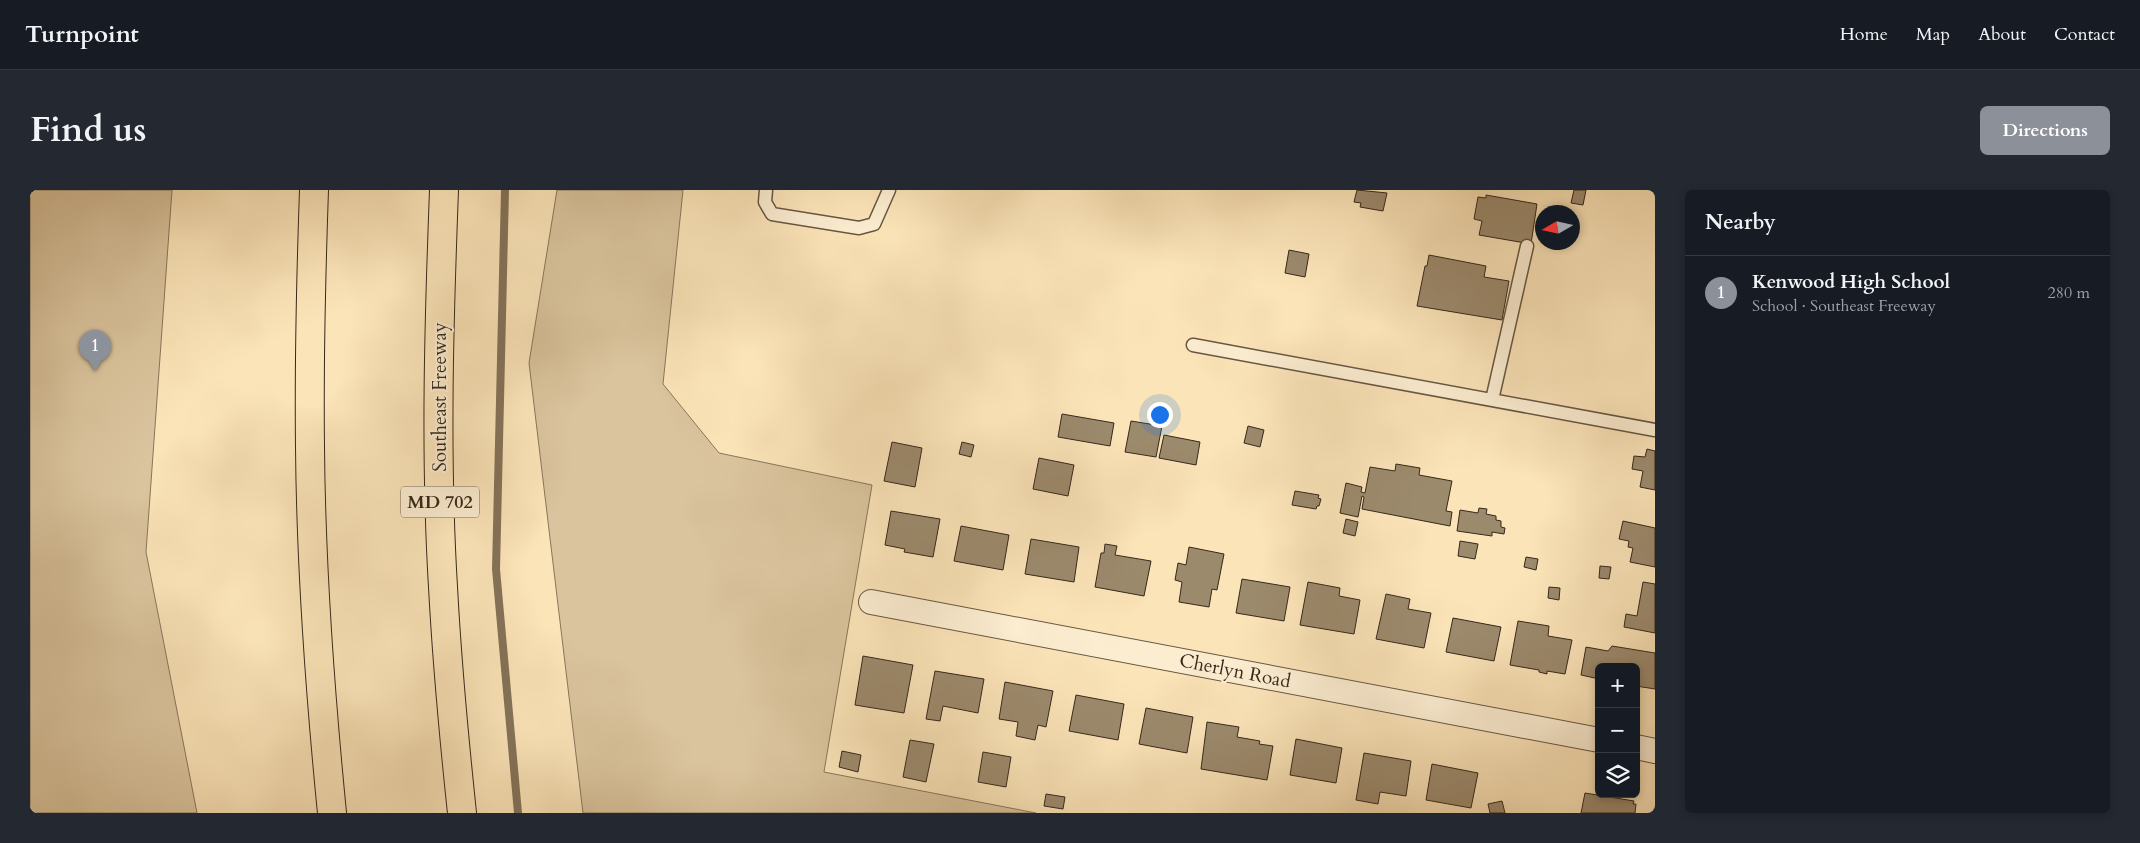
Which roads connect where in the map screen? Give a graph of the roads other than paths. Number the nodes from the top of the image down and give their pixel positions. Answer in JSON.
{"nodes":[{"id":1,"x":314,"y":190,"type":"edge"},
{"id":2,"x":444,"y":190,"type":"edge"},
{"id":3,"x":766,"y":190,"type":"edge"},
{"id":4,"x":889,"y":190,"type":"edge"},
{"id":5,"x":1527,"y":246,"type":"dead end"},
{"id":6,"x":1193,"y":345,"type":"dead end"},
{"id":7,"x":1492,"y":400,"type":"junction"},
{"id":8,"x":1655,"y":430,"type":"edge"},
{"id":9,"x":871,"y":602,"type":"dead end"},
{"id":10,"x":1595,"y":739,"type":"edge"},
{"id":11,"x":1640,"y":748,"type":"edge"},
{"id":12,"x":1655,"y":750,"type":"edge"},
{"id":13,"x":332,"y":813,"type":"edge"},
{"id":14,"x":462,"y":813,"type":"edge"}],
"edges":[{"from":1,"to":13,"type":"highway"},
{"from":2,"to":14,"type":"highway","name":"Southeast Freeway","number":"MD 702"},
{"from":3,"to":4,"type":"lane"},
{"from":5,"to":7,"type":"lane"},
{"from":6,"to":7,"type":"lane"},
{"from":7,"to":8,"type":"lane"},
{"from":9,"to":10,"type":"street","name":"Cherlyn Road"},
{"from":11,"to":12,"type":"street"}]}
